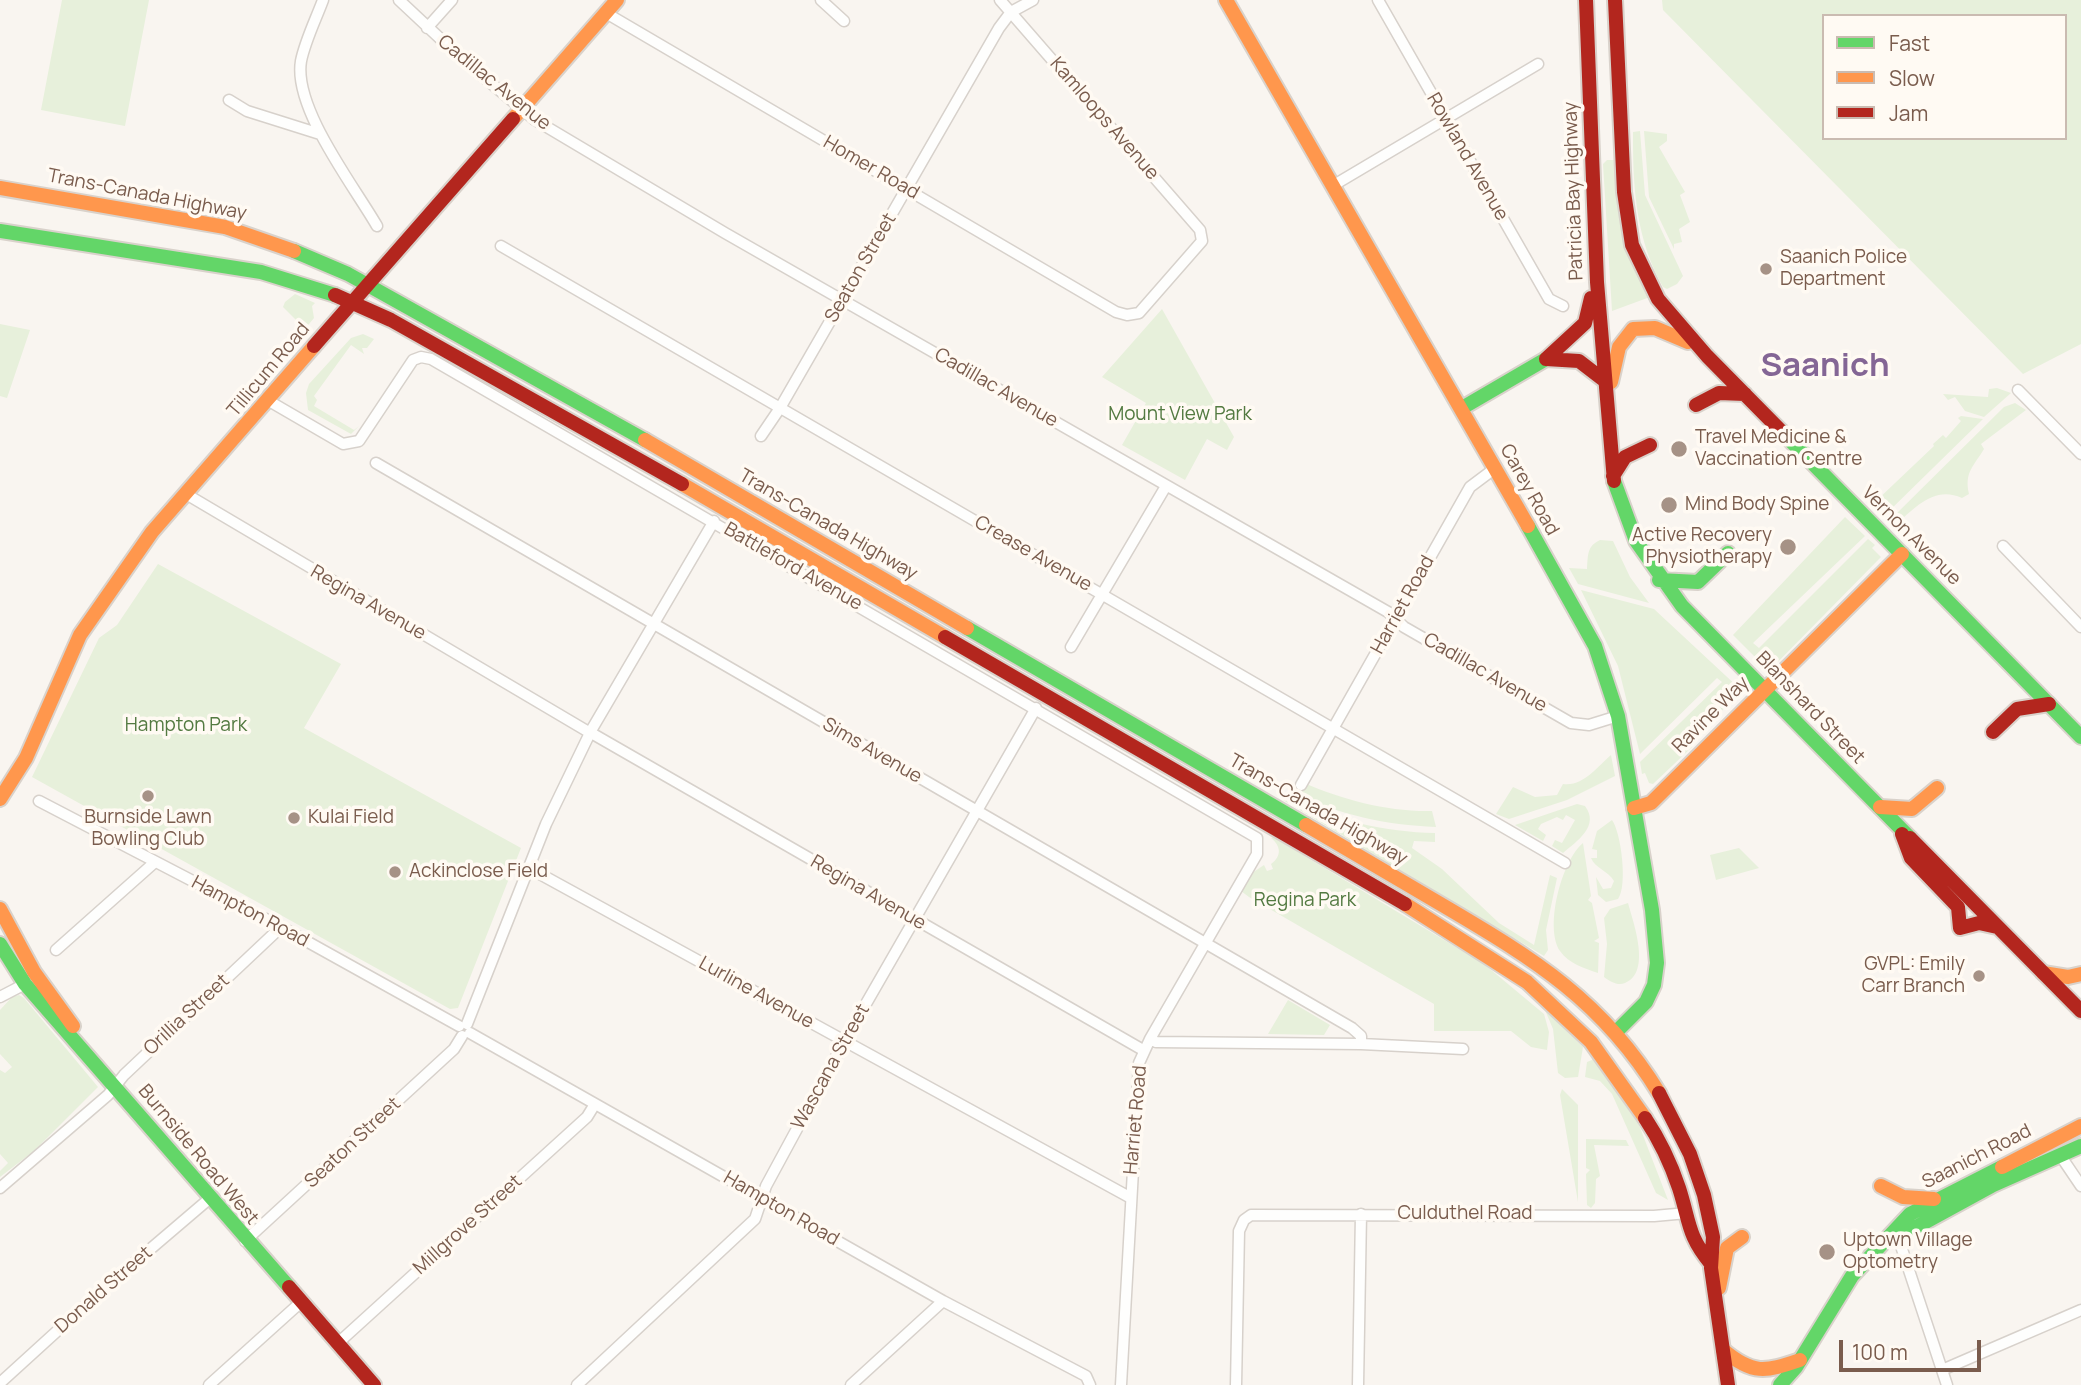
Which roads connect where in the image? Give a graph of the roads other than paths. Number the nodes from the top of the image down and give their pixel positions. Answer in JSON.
{"nodes":[{"id":1,"x":323,"y":0,"type":"edge"},
{"id":2,"x":399,"y":0,"type":"edge"},
{"id":3,"x":452,"y":0,"type":"edge"},
{"id":4,"x":617,"y":0,"type":"edge"},
{"id":5,"x":821,"y":0,"type":"edge"},
{"id":6,"x":1000,"y":0,"type":"edge"},
{"id":7,"x":1033,"y":0,"type":"edge"},
{"id":8,"x":1226,"y":0,"type":"edge"},
{"id":9,"x":1378,"y":0,"type":"edge"},
{"id":10,"x":1586,"y":0,"type":"edge"},
{"id":11,"x":1615,"y":0,"type":"edge"},
{"id":12,"x":1011,"y":12,"type":"junction"},
{"id":13,"x":606,"y":13,"type":"junction"},
{"id":14,"x":844,"y":21,"type":"dead end"},
{"id":15,"x":427,"y":28,"type":"junction"},
{"id":16,"x":1538,"y":64,"type":"dead end"},
{"id":17,"x":229,"y":100,"type":"dead end"},
{"id":18,"x":520,"y":108,"type":"junction"},
{"id":19,"x":1444,"y":118,"type":"junction"},
{"id":20,"x":320,"y":134,"type":"junction"},
{"id":21,"x":1334,"y":185,"type":"junction"},
{"id":22,"x":0,"y":188,"type":"edge"},
{"id":23,"x":906,"y":189,"type":"junction"},
{"id":24,"x":1596,"y":204,"type":"junction"},
{"id":25,"x":377,"y":226,"type":"dead end"},
{"id":26,"x":0,"y":231,"type":"edge"},
{"id":27,"x":502,"y":246,"type":"dead end"},
{"id":28,"x":368,"y":284,"type":"junction"},
{"id":29,"x":843,"y":299,"type":"junction"},
{"id":30,"x":351,"y":302,"type":"junction"},
{"id":31,"x":1563,"y":306,"type":"dead end"},
{"id":32,"x":1138,"y":313,"type":"joint"},
{"id":33,"x":1700,"y":349,"type":"junction"},
{"id":34,"x":1546,"y":359,"type":"junction"},
{"id":35,"x":1605,"y":381,"type":"junction"},
{"id":36,"x":2018,"y":390,"type":"dead end"},
{"id":37,"x":1745,"y":394,"type":"junction"},
{"id":38,"x":269,"y":401,"type":"junction"},
{"id":39,"x":1696,"y":405,"type":"dead end"},
{"id":40,"x":780,"y":408,"type":"junction"},
{"id":41,"x":1462,"y":408,"type":"junction"},
{"id":42,"x":1607,"y":410,"type":"junction"},
{"id":43,"x":761,"y":436,"type":"dead end"},
{"id":44,"x":1650,"y":445,"type":"dead end"},
{"id":45,"x":2081,"y":454,"type":"edge"},
{"id":46,"x":376,"y":463,"type":"dead end"},
{"id":47,"x":1493,"y":469,"type":"junction"},
{"id":48,"x":1822,"y":472,"type":"junction"},
{"id":49,"x":1613,"y":476,"type":"junction"},
{"id":50,"x":1166,"y":486,"type":"junction"},
{"id":51,"x":1820,"y":490,"type":"dead end"},
{"id":52,"x":186,"y":494,"type":"junction"},
{"id":53,"x":714,"y":521,"type":"junction"},
{"id":54,"x":2003,"y":546,"type":"dead end"},
{"id":55,"x":1728,"y":553,"type":"dead end"},
{"id":56,"x":1902,"y":554,"type":"junction"},
{"id":57,"x":1659,"y":580,"type":"junction"},
{"id":58,"x":1103,"y":595,"type":"junction"},
{"id":59,"x":1395,"y":619,"type":"junction"},
{"id":60,"x":653,"y":627,"type":"junction"},
{"id":61,"x":2081,"y":627,"type":"edge"},
{"id":62,"x":1070,"y":647,"type":"dead end"},
{"id":63,"x":1764,"y":689,"type":"junction"},
{"id":64,"x":2049,"y":704,"type":"junction"},
{"id":65,"x":1036,"y":708,"type":"junction"},
{"id":66,"x":1618,"y":716,"type":"junction"},
{"id":67,"x":1333,"y":728,"type":"junction"},
{"id":68,"x":1993,"y":732,"type":"dead end"},
{"id":69,"x":589,"y":735,"type":"junction"},
{"id":70,"x":2081,"y":737,"type":"edge"},
{"id":71,"x":16,"y":775,"type":"junction"},
{"id":72,"x":0,"y":783,"type":"edge"},
{"id":73,"x":1301,"y":785,"type":"dead end"},
{"id":74,"x":1937,"y":789,"type":"dead end"},
{"id":75,"x":0,"y":799,"type":"edge"},
{"id":76,"x":39,"y":801,"type":"dead end"},
{"id":77,"x":1633,"y":803,"type":"junction"},
{"id":78,"x":1880,"y":807,"type":"junction"},
{"id":79,"x":976,"y":810,"type":"junction"},
{"id":80,"x":1899,"y":827,"type":"junction"},
{"id":81,"x":1259,"y":844,"type":"joint"},
{"id":82,"x":155,"y":862,"type":"junction"},
{"id":83,"x":1565,"y":863,"type":"dead end"},
{"id":84,"x":529,"y":868,"type":"junction"},
{"id":85,"x":0,"y":909,"type":"edge"},
{"id":86,"x":913,"y":919,"type":"junction"},
{"id":87,"x":281,"y":927,"type":"junction"},
{"id":88,"x":1998,"y":928,"type":"junction"},
{"id":89,"x":0,"y":944,"type":"edge"},
{"id":90,"x":1205,"y":944,"type":"junction"},
{"id":91,"x":56,"y":950,"type":"dead end"},
{"id":92,"x":2043,"y":973,"type":"junction"},
{"id":93,"x":2081,"y":974,"type":"edge"},
{"id":94,"x":24,"y":984,"type":"junction"},
{"id":95,"x":0,"y":997,"type":"edge"},
{"id":96,"x":2081,"y":1011,"type":"edge"},
{"id":97,"x":1616,"y":1031,"type":"junction"},
{"id":98,"x":463,"y":1032,"type":"junction"},
{"id":99,"x":1150,"y":1039,"type":"junction"},
{"id":100,"x":844,"y":1042,"type":"junction"},
{"id":101,"x":1361,"y":1044,"type":"junction"},
{"id":102,"x":1462,"y":1049,"type":"dead end"},
{"id":103,"x":1143,"y":1050,"type":"junction"},
{"id":104,"x":116,"y":1086,"type":"junction"},
{"id":105,"x":596,"y":1104,"type":"junction"},
{"id":106,"x":2081,"y":1126,"type":"edge"},
{"id":107,"x":2081,"y":1146,"type":"edge"},
{"id":108,"x":2060,"y":1155,"type":"junction"},
{"id":109,"x":1881,"y":1186,"type":"dead end"},
{"id":110,"x":2081,"y":1186,"type":"edge"},
{"id":111,"x":0,"y":1188,"type":"edge"},
{"id":112,"x":1130,"y":1198,"type":"junction"},
{"id":113,"x":209,"y":1199,"type":"junction"},
{"id":114,"x":1936,"y":1199,"type":"junction"},
{"id":115,"x":763,"y":1200,"type":"junction"},
{"id":116,"x":1687,"y":1213,"type":"junction"},
{"id":117,"x":1361,"y":1214,"type":"junction"},
{"id":118,"x":1896,"y":1231,"type":"junction"},
{"id":119,"x":1742,"y":1237,"type":"dead end"},
{"id":120,"x":246,"y":1241,"type":"junction"},
{"id":121,"x":1711,"y":1264,"type":"junction"},
{"id":122,"x":943,"y":1301,"type":"junction"},
{"id":123,"x":1716,"y":1301,"type":"junction"},
{"id":124,"x":300,"y":1303,"type":"junction"},
{"id":125,"x":2081,"y":1310,"type":"edge"},
{"id":126,"x":337,"y":1344,"type":"junction"},
{"id":127,"x":1723,"y":1350,"type":"junction"},
{"id":128,"x":1800,"y":1360,"type":"junction"},
{"id":129,"x":1942,"y":1370,"type":"junction"},
{"id":130,"x":1088,"y":1380,"type":"edge"},
{"id":131,"x":0,"y":1383,"type":"edge"},
{"id":132,"x":209,"y":1385,"type":"edge"},
{"id":133,"x":374,"y":1385,"type":"edge"},
{"id":134,"x":578,"y":1385,"type":"edge"},
{"id":135,"x":851,"y":1385,"type":"edge"},
{"id":136,"x":1121,"y":1385,"type":"edge"},
{"id":137,"x":1236,"y":1385,"type":"edge"},
{"id":138,"x":1358,"y":1385,"type":"edge"},
{"id":139,"x":1728,"y":1385,"type":"edge"},
{"id":140,"x":1780,"y":1385,"type":"edge"},
{"id":141,"x":1947,"y":1385,"type":"edge"}],
"edges":[{"from":1,"to":20,"type":"street"},
{"from":2,"to":15,"type":"street","name":"Cadillac Avenue"},
{"from":3,"to":15,"type":"street"},
{"from":4,"to":13,"type":"main road","name":"Tillicum Road"},
{"from":5,"to":14,"type":"street"},
{"from":6,"to":12,"type":"street","name":"Kamloops Avenue"},
{"from":7,"to":12,"type":"street"},
{"from":8,"to":21,"type":"main road","name":"Carey Road"},
{"from":9,"to":19,"type":"street","name":"Rowland Avenue"},
{"from":10,"to":24,"type":"main road","name":"Patricia Bay Highway"},
{"from":11,"to":33,"type":"main road","name":"Vernon Avenue"},
{"from":12,"to":23,"type":"street","name":"Seaton Street"},
{"from":12,"to":32,"type":"street","name":"Kamloops Avenue"},
{"from":13,"to":18,"type":"main road","name":"Tillicum Road"},
{"from":13,"to":23,"type":"street","name":"Homer Road"},
{"from":15,"to":18,"type":"street","name":"Cadillac Avenue"},
{"from":16,"to":19,"type":"street"},
{"from":17,"to":20,"type":"street"},
{"from":18,"to":28,"type":"main road","name":"Tillicum Road"},
{"from":18,"to":29,"type":"street","name":"Cadillac Avenue"},
{"from":19,"to":21,"type":"street"},
{"from":19,"to":31,"type":"street","name":"Rowland Avenue"},
{"from":20,"to":25,"type":"street"},
{"from":21,"to":41,"type":"main road","name":"Carey Road"},
{"from":22,"to":28,"type":"main road","name":"Trans-Canada Highway"},
{"from":23,"to":29,"type":"street","name":"Seaton Street"},
{"from":23,"to":32,"type":"street","name":"Homer Road"},
{"from":24,"to":34,"type":"main road"},
{"from":24,"to":35,"type":"main road","name":"Patricia Bay Highway"},
{"from":26,"to":30,"type":"main road","name":"Trans-Canada Highway"},
{"from":27,"to":40,"type":"street","name":"Crease Avenue"},
{"from":28,"to":30,"type":"main road","name":"Tillicum Road"},
{"from":28,"to":97,"type":"main road","name":"Trans-Canada Highway"},
{"from":29,"to":40,"type":"street","name":"Seaton Street"},
{"from":29,"to":50,"type":"street","name":"Cadillac Avenue"},
{"from":30,"to":38,"type":"main road","name":"Tillicum Road"},
{"from":30,"to":116,"type":"main road","name":"Trans-Canada Highway"},
{"from":33,"to":37,"type":"main road","name":"Vernon Avenue"},
{"from":33,"to":42,"type":"main road"},
{"from":34,"to":35,"type":"main road"},
{"from":34,"to":41,"type":"main road"},
{"from":35,"to":42,"type":"main road","name":"Blanshard Street"},
{"from":36,"to":45,"type":"street"},
{"from":37,"to":39,"type":"main road"},
{"from":37,"to":48,"type":"main road","name":"Vernon Avenue"},
{"from":38,"to":52,"type":"main road","name":"Tillicum Road"},
{"from":38,"to":53,"type":"street","name":"Battleford Avenue"},
{"from":40,"to":43,"type":"street","name":"Seaton Street"},
{"from":40,"to":58,"type":"street","name":"Crease Avenue"},
{"from":41,"to":47,"type":"main road","name":"Carey Road"},
{"from":42,"to":49,"type":"main road","name":"Blanshard Street"},
{"from":44,"to":49,"type":"main road"},
{"from":46,"to":60,"type":"street","name":"Sims Avenue"},
{"from":47,"to":59,"type":"street","name":"Harriet Road"},
{"from":47,"to":66,"type":"main road","name":"Carey Road"},
{"from":48,"to":51,"type":"main road"},
{"from":48,"to":56,"type":"main road","name":"Vernon Avenue"},
{"from":49,"to":57,"type":"main road","name":"Blanshard Street"},
{"from":50,"to":58,"type":"street"},
{"from":50,"to":59,"type":"street","name":"Cadillac Avenue"},
{"from":52,"to":69,"type":"street","name":"Regina Avenue"},
{"from":52,"to":71,"type":"main road","name":"Tillicum Road"},
{"from":53,"to":60,"type":"street"},
{"from":53,"to":65,"type":"street","name":"Battleford Avenue"},
{"from":54,"to":61,"type":"street"},
{"from":55,"to":57,"type":"main road"},
{"from":56,"to":63,"type":"main road","name":"Ravine Way"},
{"from":56,"to":64,"type":"main road","name":"Vernon Avenue"},
{"from":57,"to":63,"type":"main road","name":"Blanshard Street"},
{"from":58,"to":62,"type":"street"},
{"from":58,"to":67,"type":"street","name":"Crease Avenue"},
{"from":59,"to":66,"type":"street","name":"Cadillac Avenue"},
{"from":59,"to":67,"type":"street","name":"Harriet Road"},
{"from":60,"to":69,"type":"street"},
{"from":60,"to":79,"type":"street","name":"Sims Avenue"},
{"from":63,"to":77,"type":"main road","name":"Ravine Way"},
{"from":63,"to":78,"type":"main road","name":"Blanshard Street"},
{"from":64,"to":68,"type":"main road"},
{"from":64,"to":70,"type":"main road","name":"Vernon Avenue"},
{"from":65,"to":79,"type":"street","name":"Wascana Street"},
{"from":65,"to":81,"type":"street","name":"Battleford Avenue"},
{"from":66,"to":77,"type":"main road","name":"Carey Road"},
{"from":67,"to":73,"type":"street","name":"Harriet Road"},
{"from":67,"to":83,"type":"street","name":"Crease Avenue"},
{"from":69,"to":84,"type":"street"},
{"from":69,"to":86,"type":"street","name":"Regina Avenue"},
{"from":71,"to":72,"type":"main road"},
{"from":71,"to":75,"type":"main road","name":"Tillicum Road"},
{"from":74,"to":78,"type":"main road"},
{"from":76,"to":82,"type":"street","name":"Hampton Road"},
{"from":77,"to":97,"type":"main road","name":"Carey Road"},
{"from":78,"to":80,"type":"main road","name":"Blanshard Street"},
{"from":79,"to":86,"type":"street","name":"Wascana Street"},
{"from":79,"to":90,"type":"street","name":"Sims Avenue"},
{"from":80,"to":88,"type":"main road","name":"Blanshard Street"},
{"from":80,"to":88,"type":"main road"},
{"from":81,"to":90,"type":"street","name":"Harriet Road"},
{"from":82,"to":87,"type":"street","name":"Hampton Road"},
{"from":82,"to":91,"type":"street"},
{"from":84,"to":98,"type":"street"},
{"from":84,"to":100,"type":"street","name":"Lurline Avenue"},
{"from":85,"to":104,"type":"main road"},
{"from":86,"to":100,"type":"street","name":"Wascana Street"},
{"from":86,"to":103,"type":"street","name":"Regina Avenue"},
{"from":87,"to":98,"type":"street","name":"Hampton Road"},
{"from":87,"to":104,"type":"street","name":"Orillia Street"},
{"from":88,"to":92,"type":"main road","name":"Blanshard Street"},
{"from":89,"to":94,"type":"main road","name":"Burnside Road West"},
{"from":90,"to":99,"type":"street","name":"Harriet Road"},
{"from":90,"to":101,"type":"street","name":"Sims Avenue"},
{"from":92,"to":93,"type":"main road"},
{"from":92,"to":96,"type":"main road","name":"Blanshard Street"},
{"from":94,"to":95,"type":"street"},
{"from":94,"to":104,"type":"main road","name":"Burnside Road West"},
{"from":97,"to":121,"type":"main road","name":"Trans-Canada Highway"},
{"from":98,"to":105,"type":"street","name":"Hampton Road"},
{"from":98,"to":120,"type":"street","name":"Seaton Street"},
{"from":99,"to":101,"type":"street"},
{"from":99,"to":103,"type":"street","name":"Harriet Road"},
{"from":100,"to":112,"type":"street","name":"Lurline Avenue"},
{"from":100,"to":115,"type":"street","name":"Wascana Street"},
{"from":101,"to":102,"type":"street"},
{"from":103,"to":112,"type":"street","name":"Harriet Road"},
{"from":104,"to":111,"type":"street","name":"Orillia Street"},
{"from":104,"to":113,"type":"main road","name":"Burnside Road West"},
{"from":105,"to":115,"type":"street","name":"Hampton Road"},
{"from":105,"to":126,"type":"street","name":"Millgrove Street"},
{"from":106,"to":114,"type":"main road","name":"Saanich Road"},
{"from":107,"to":108,"type":"main road","name":"Saanich Road"},
{"from":108,"to":110,"type":"street"},
{"from":108,"to":118,"type":"main road","name":"Saanich Road"},
{"from":109,"to":114,"type":"main road"},
{"from":112,"to":136,"type":"street","name":"Harriet Road"},
{"from":113,"to":120,"type":"main road","name":"Burnside Road West"},
{"from":113,"to":131,"type":"street","name":"Donald Street"},
{"from":114,"to":118,"type":"main road","name":"Saanich Road"},
{"from":115,"to":122,"type":"street","name":"Hampton Road"},
{"from":115,"to":134,"type":"street","name":"Wascana Street"},
{"from":116,"to":117,"type":"street","name":"Culduthel Road"},
{"from":116,"to":121,"type":"main road","name":"Trans-Canada Highway"},
{"from":117,"to":137,"type":"street","name":"Culduthel Road"},
{"from":117,"to":138,"type":"street"},
{"from":118,"to":128,"type":"main road","name":"Saanich Road"},
{"from":118,"to":129,"type":"street"},
{"from":119,"to":123,"type":"main road"},
{"from":120,"to":124,"type":"main road","name":"Burnside Road West"},
{"from":121,"to":123,"type":"main road","name":"Trans-Canada Highway"},
{"from":122,"to":130,"type":"street","name":"Hampton Road"},
{"from":122,"to":135,"type":"street"},
{"from":123,"to":127,"type":"main road","name":"Trans-Canada Highway"},
{"from":124,"to":126,"type":"main road","name":"Burnside Road West"},
{"from":124,"to":132,"type":"street"},
{"from":125,"to":129,"type":"street"},
{"from":126,"to":133,"type":"main road","name":"Burnside Road West"},
{"from":127,"to":128,"type":"main road"},
{"from":127,"to":139,"type":"main road","name":"Trans-Canada Highway"},
{"from":128,"to":140,"type":"main road","name":"Saanich Road"},
{"from":129,"to":141,"type":"street"}]}
